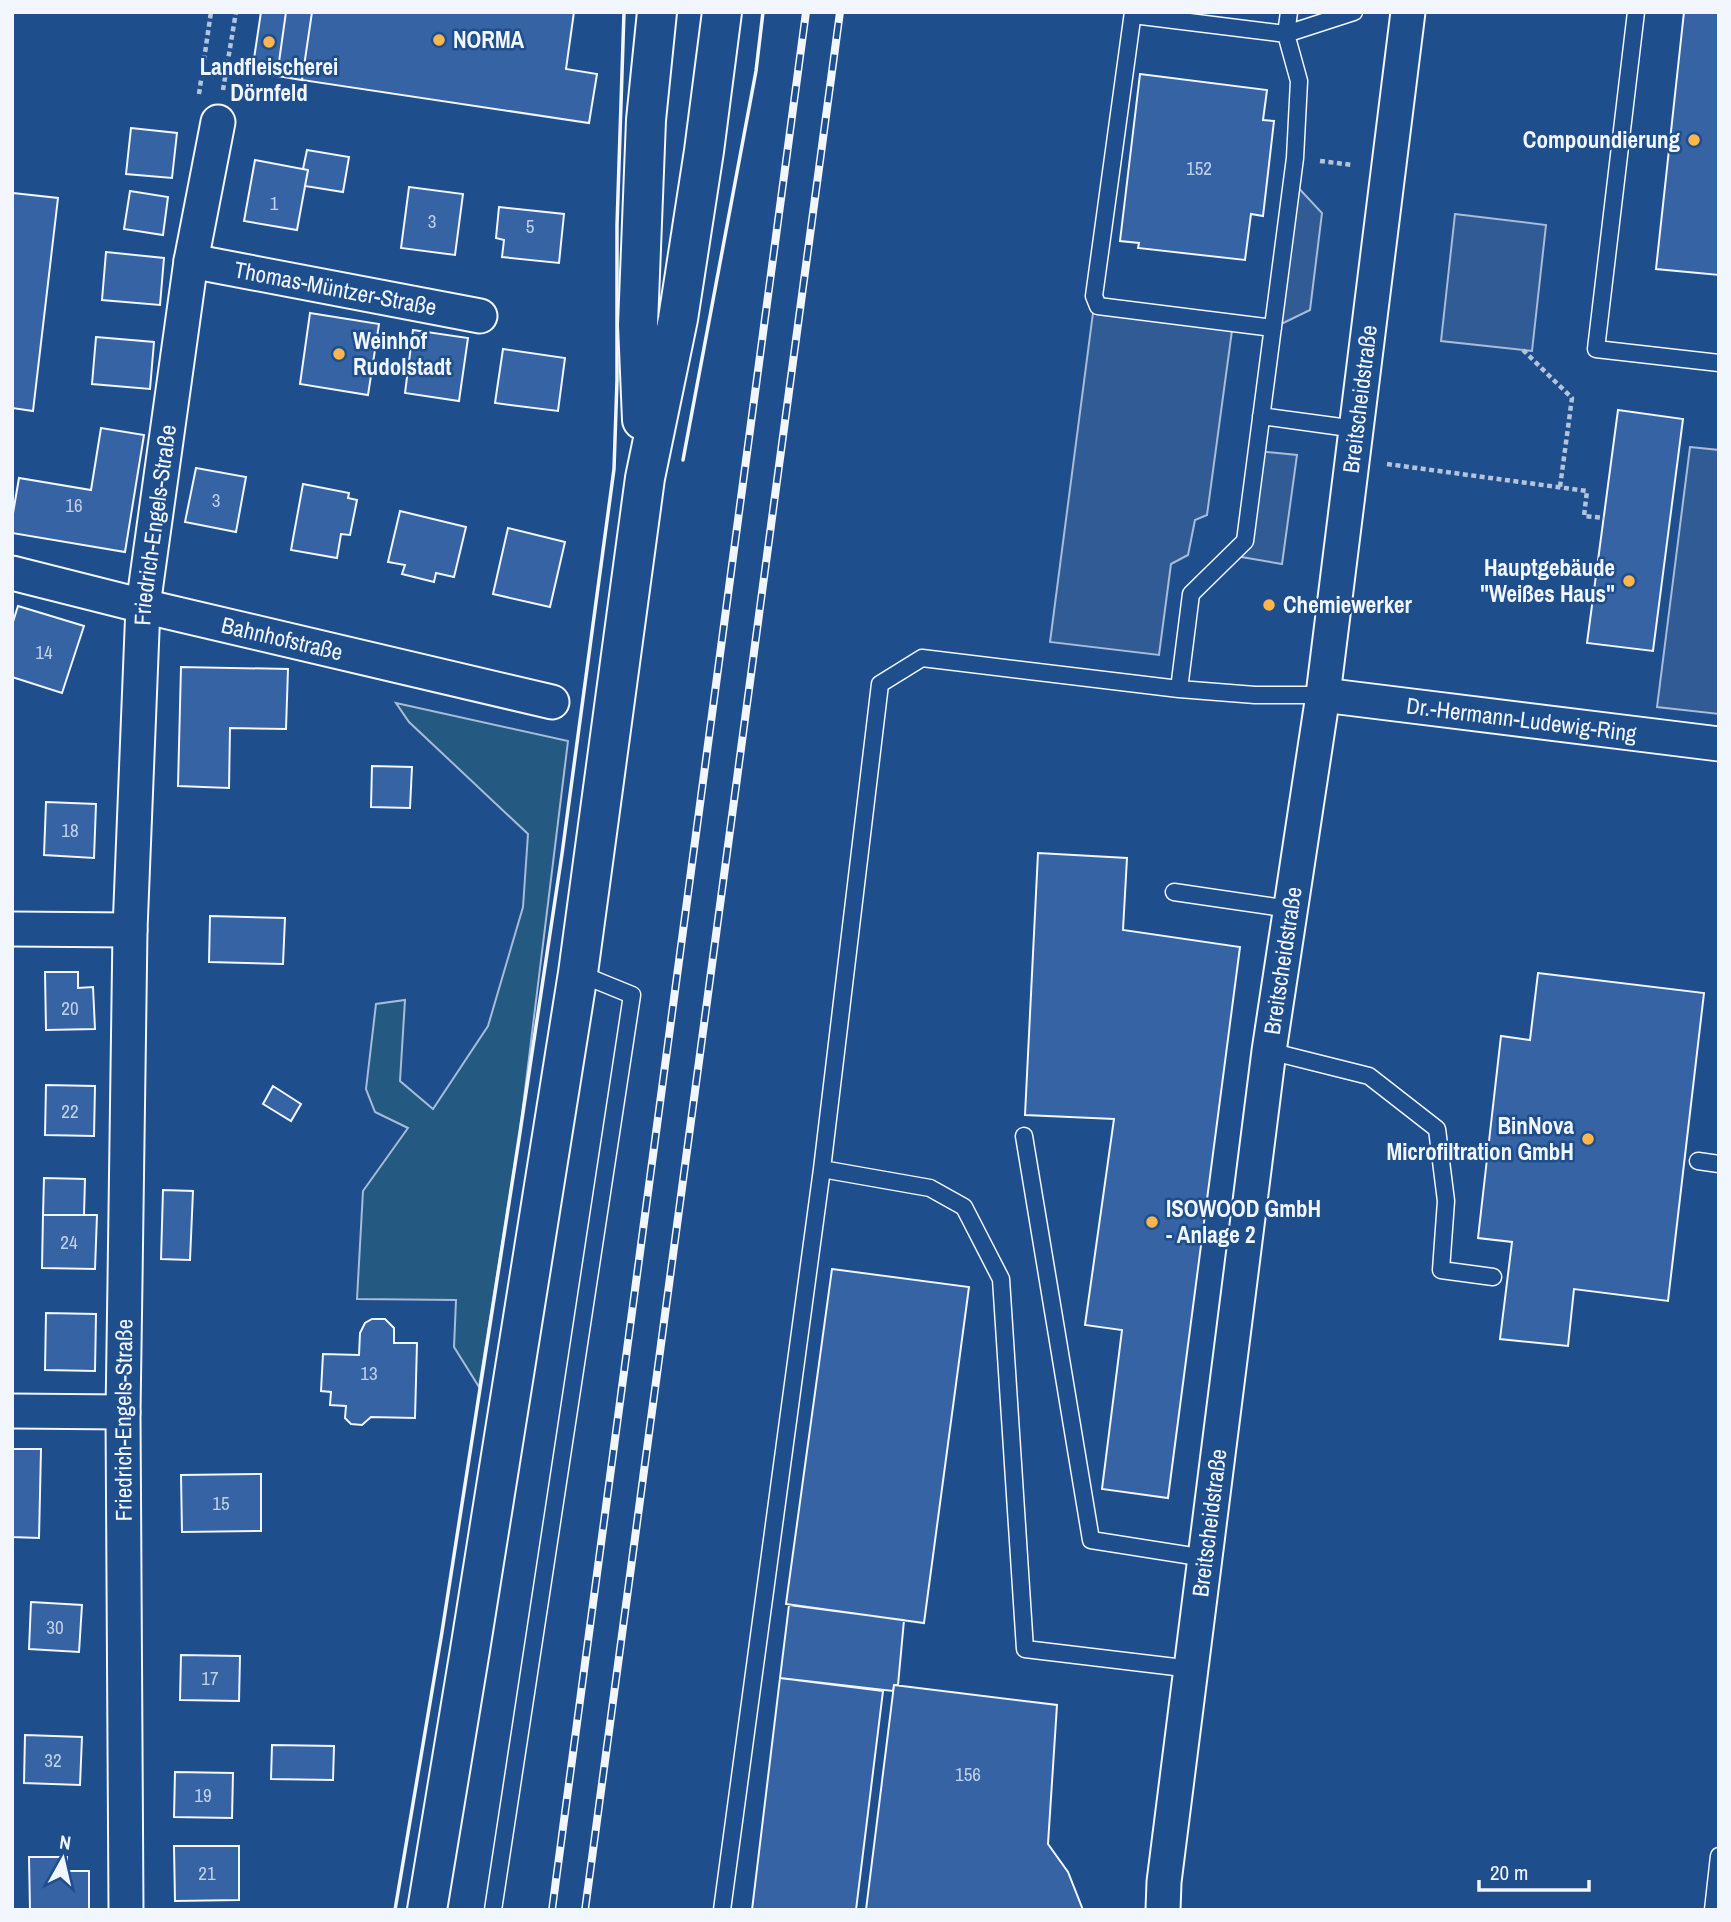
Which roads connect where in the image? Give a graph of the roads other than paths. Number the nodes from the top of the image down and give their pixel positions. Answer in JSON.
{"nodes":[{"id":1,"x":657,"y":12,"type":"edge"},
{"id":2,"x":722,"y":12,"type":"edge"},
{"id":3,"x":1289,"y":12,"type":"edge"},
{"id":4,"x":1354,"y":12,"type":"edge"},
{"id":5,"x":1408,"y":12,"type":"edge"},
{"id":6,"x":1636,"y":12,"type":"edge"},
{"id":7,"x":1133,"y":13,"type":"edge"},
{"id":8,"x":1286,"y":34,"type":"junction"},
{"id":9,"x":218,"y":122,"type":"road end"},
{"id":10,"x":191,"y":261,"type":"junction"},
{"id":11,"x":480,"y":316,"type":"dead end"},
{"id":12,"x":1273,"y":328,"type":"junction"},
{"id":13,"x":1719,"y":363,"type":"edge"},
{"id":14,"x":1261,"y":415,"type":"junction"},
{"id":15,"x":1354,"y":444,"type":"junction"},
{"id":16,"x":645,"y":478,"type":"junction"},
{"id":17,"x":12,"y":573,"type":"edge"},
{"id":18,"x":143,"y":606,"type":"junction"},
{"id":19,"x":1179,"y":689,"type":"junction"},
{"id":20,"x":1322,"y":695,"type":"junction"},
{"id":21,"x":552,"y":702,"type":"dead end"},
{"id":22,"x":1719,"y":744,"type":"edge"},
{"id":23,"x":1174,"y":892,"type":"dead end"},
{"id":24,"x":1290,"y":909,"type":"junction"},
{"id":25,"x":12,"y":929,"type":"edge"},
{"id":26,"x":130,"y":930,"type":"junction"},
{"id":27,"x":578,"y":973,"type":"junction"},
{"id":28,"x":1269,"y":1051,"type":"junction"},
{"id":29,"x":1024,"y":1136,"type":"dead end"},
{"id":30,"x":1698,"y":1161,"type":"dead end"},
{"id":31,"x":1719,"y":1164,"type":"edge"},
{"id":32,"x":822,"y":1169,"type":"junction"},
{"id":33,"x":1493,"y":1277,"type":"dead end"},
{"id":34,"x":12,"y":1411,"type":"edge"},
{"id":35,"x":123,"y":1412,"type":"junction"},
{"id":36,"x":1205,"y":1558,"type":"junction"},
{"id":37,"x":1192,"y":1669,"type":"junction"},
{"id":38,"x":1719,"y":1856,"type":"edge"},
{"id":39,"x":126,"y":1910,"type":"edge"},
{"id":40,"x":427,"y":1910,"type":"edge"},
{"id":41,"x":493,"y":1910,"type":"edge"},
{"id":42,"x":722,"y":1910,"type":"edge"},
{"id":43,"x":1163,"y":1910,"type":"edge"},
{"id":44,"x":1713,"y":1910,"type":"edge"}],
"edges":[{"from":1,"to":16,"type":"main road"},
{"from":2,"to":16,"type":"main road"},
{"from":3,"to":8,"type":"lane"},
{"from":4,"to":8,"type":"lane"},
{"from":5,"to":15,"type":"street","name":"Breitscheidstraße"},
{"from":6,"to":13,"type":"lane"},
{"from":7,"to":8,"type":"lane"},
{"from":7,"to":12,"type":"lane"},
{"from":8,"to":12,"type":"lane"},
{"from":9,"to":10,"type":"street","name":"Friedrich-Engels-Straße"},
{"from":10,"to":11,"type":"street","name":"Thomas-Müntzer-Straße"},
{"from":10,"to":18,"type":"street","name":"Friedrich-Engels-Straße"},
{"from":12,"to":14,"type":"lane"},
{"from":14,"to":15,"type":"lane"},
{"from":14,"to":19,"type":"lane"},
{"from":15,"to":20,"type":"street","name":"Breitscheidstraße"},
{"from":16,"to":27,"type":"main road"},
{"from":17,"to":18,"type":"street","name":"Bahnhofstraße"},
{"from":18,"to":21,"type":"street","name":"Bahnhofstraße"},
{"from":18,"to":26,"type":"street","name":"Friedrich-Engels-Straße"},
{"from":19,"to":20,"type":"lane"},
{"from":19,"to":32,"type":"lane"},
{"from":20,"to":22,"type":"street","name":"Dr.-Hermann-Ludewig-Ring"},
{"from":20,"to":24,"type":"street","name":"Breitscheidstraße"},
{"from":23,"to":24,"type":"lane"},
{"from":24,"to":28,"type":"street","name":"Breitscheidstraße"},
{"from":25,"to":26,"type":"street"},
{"from":26,"to":35,"type":"street","name":"Friedrich-Engels-Straße"},
{"from":27,"to":40,"type":"main road"},
{"from":27,"to":41,"type":"lane"},
{"from":28,"to":33,"type":"lane"},
{"from":28,"to":36,"type":"street","name":"Breitscheidstraße"},
{"from":29,"to":36,"type":"lane"},
{"from":30,"to":31,"type":"lane"},
{"from":32,"to":37,"type":"lane"},
{"from":32,"to":42,"type":"lane"},
{"from":34,"to":35,"type":"street"},
{"from":35,"to":39,"type":"street","name":"Friedrich-Engels-Straße"},
{"from":36,"to":37,"type":"street","name":"Breitscheidstraße"},
{"from":37,"to":43,"type":"street","name":"Breitscheidstraße"},
{"from":38,"to":44,"type":"lane"}]}
